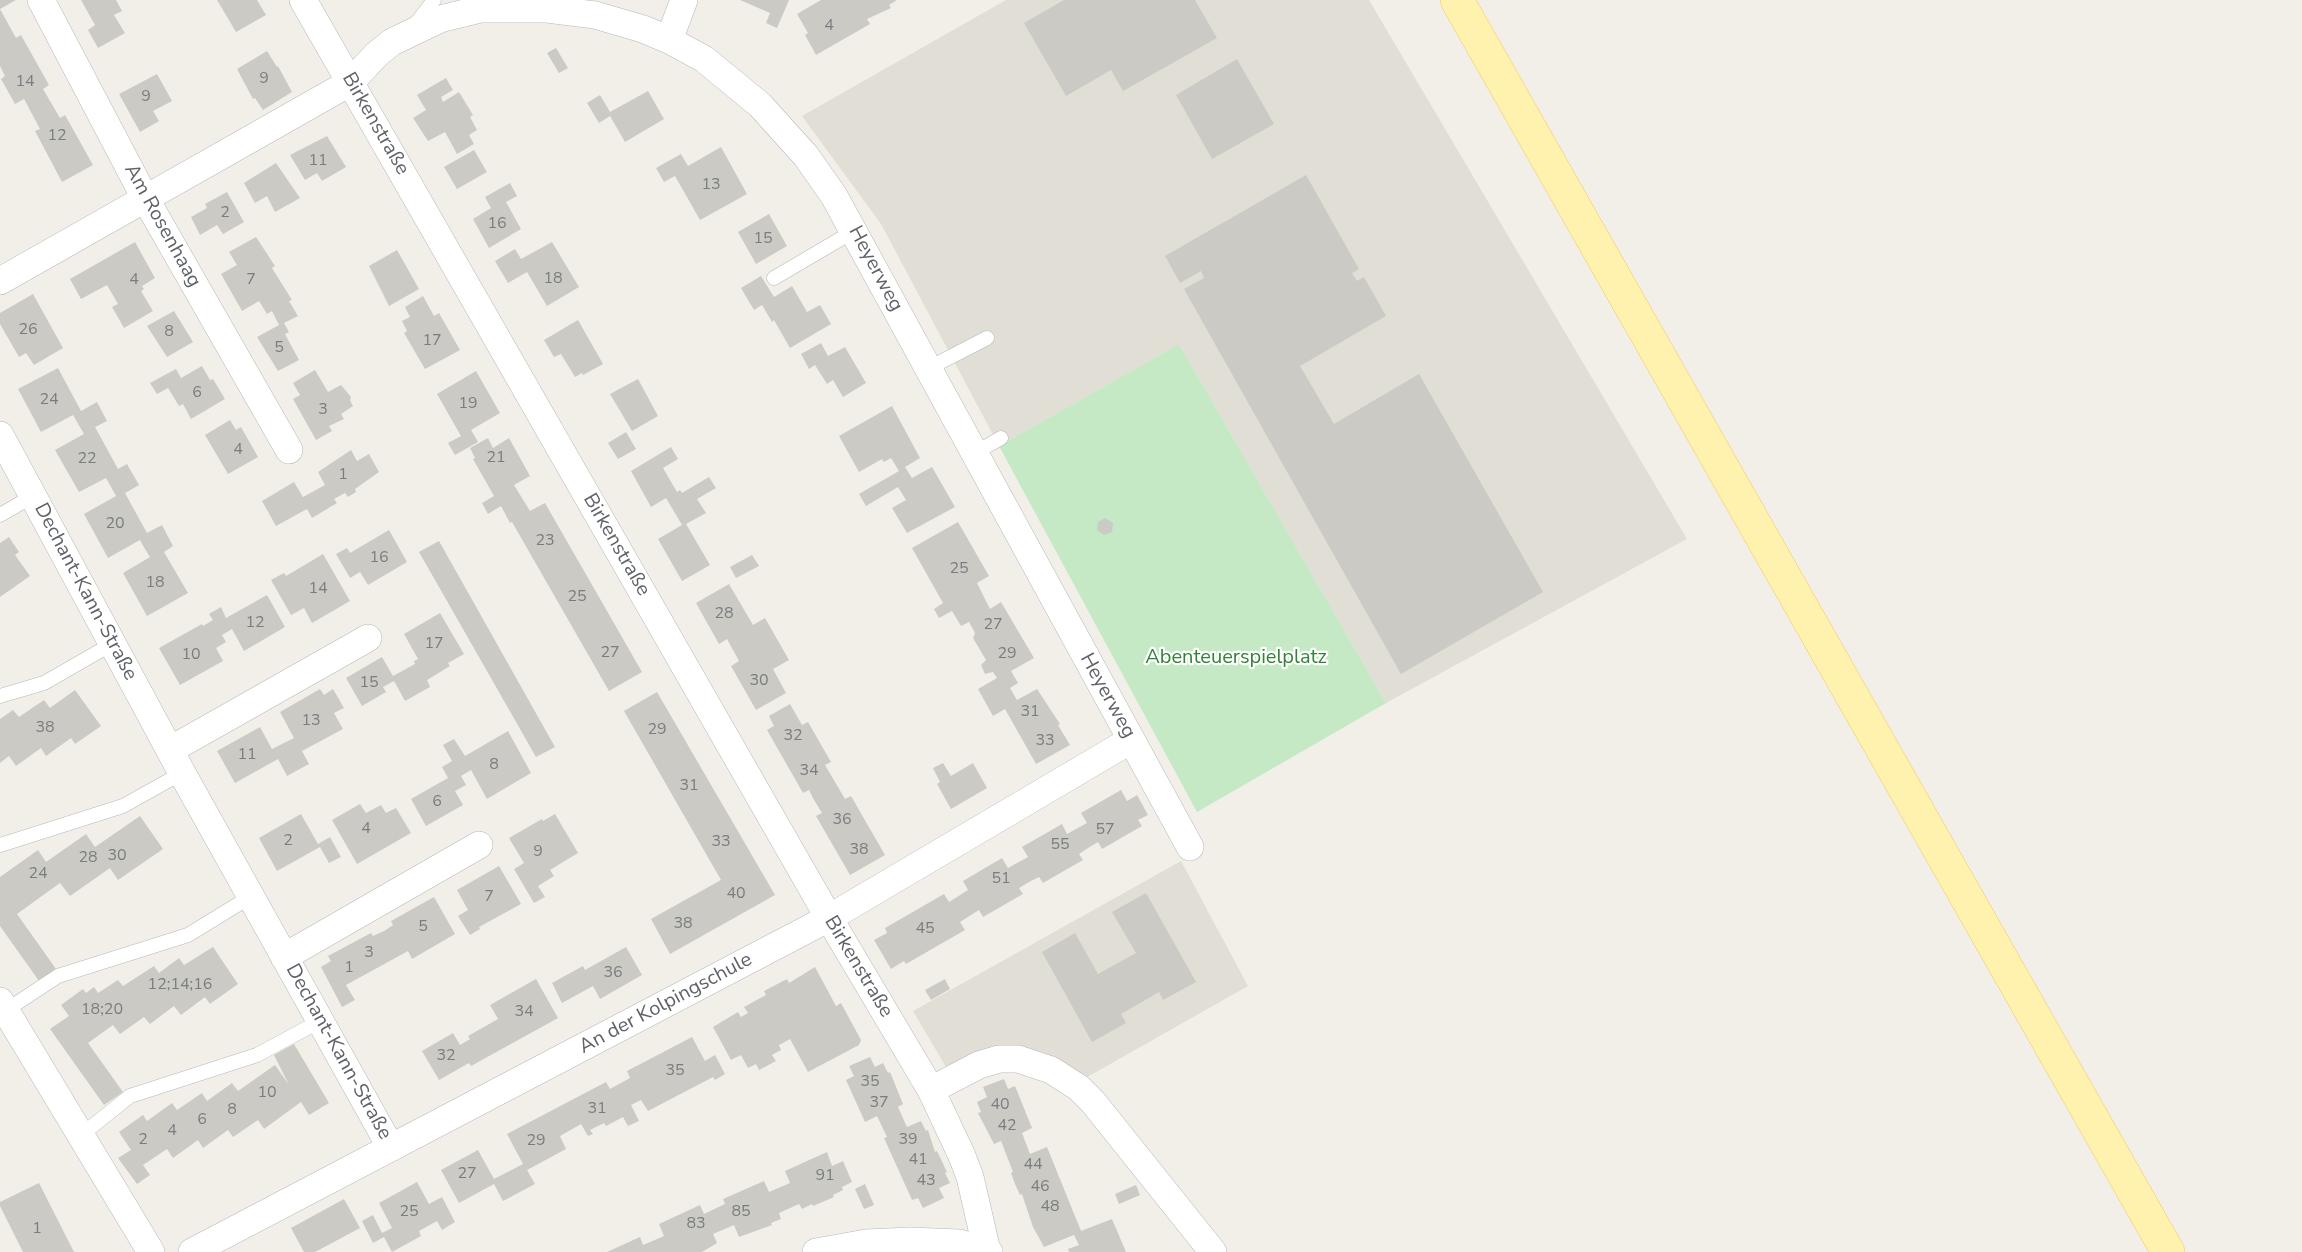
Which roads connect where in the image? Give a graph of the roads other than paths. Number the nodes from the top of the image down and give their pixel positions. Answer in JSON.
{"nodes":[{"id":1,"x":41,"y":0,"type":"edge"},
{"id":2,"x":303,"y":0,"type":"edge"},
{"id":3,"x":434,"y":0,"type":"edge"},
{"id":4,"x":684,"y":0,"type":"edge"},
{"id":5,"x":1457,"y":0,"type":"edge"},
{"id":6,"x":409,"y":32,"type":"junction"},
{"id":7,"x":669,"y":40,"type":"junction"},
{"id":8,"x":351,"y":82,"type":"junction"},
{"id":9,"x":145,"y":198,"type":"junction"},
{"id":10,"x":854,"y":231,"type":"junction"},
{"id":11,"x":774,"y":278,"type":"dead end"},
{"id":12,"x":0,"y":281,"type":"edge"},
{"id":13,"x":987,"y":338,"type":"dead end"},
{"id":14,"x":929,"y":368,"type":"junction"},
{"id":15,"x":0,"y":435,"type":"edge"},
{"id":16,"x":1001,"y":438,"type":"dead end"},
{"id":17,"x":289,"y":450,"type":"dead end"},
{"id":18,"x":975,"y":453,"type":"junction"},
{"id":19,"x":33,"y":496,"type":"junction"},
{"id":20,"x":0,"y":514,"type":"edge"},
{"id":21,"x":368,"y":638,"type":"dead end"},
{"id":22,"x":112,"y":644,"type":"junction"},
{"id":23,"x":0,"y":696,"type":"edge"},
{"id":24,"x":1131,"y":741,"type":"junction"},
{"id":25,"x":176,"y":762,"type":"junction"},
{"id":26,"x":0,"y":845,"type":"edge"},
{"id":27,"x":479,"y":845,"type":"dead end"},
{"id":28,"x":1190,"y":847,"type":"dead end"},
{"id":29,"x":250,"y":897,"type":"junction"},
{"id":30,"x":829,"y":918,"type":"junction"},
{"id":31,"x":284,"y":957,"type":"junction"},
{"id":32,"x":3,"y":1006,"type":"edge"},
{"id":33,"x":320,"y":1021,"type":"junction"},
{"id":34,"x":931,"y":1090,"type":"junction"},
{"id":35,"x":80,"y":1136,"type":"junction"},
{"id":36,"x":391,"y":1148,"type":"junction"},
{"id":37,"x":151,"y":1252,"type":"edge"},
{"id":38,"x":192,"y":1252,"type":"edge"},
{"id":39,"x":816,"y":1252,"type":"edge"},
{"id":40,"x":988,"y":1252,"type":"edge"},
{"id":41,"x":1214,"y":1252,"type":"edge"},
{"id":42,"x":2168,"y":1252,"type":"edge"}],
"edges":[{"from":1,"to":9,"type":"street","name":"Am Rosenhaag"},
{"from":2,"to":8,"type":"street","name":"Birkenstraße"},
{"from":3,"to":6,"type":"lane"},
{"from":4,"to":7,"type":"street"},
{"from":5,"to":42,"type":"main road"},
{"from":6,"to":7,"type":"street","name":"Heyerweg"},
{"from":6,"to":8,"type":"street","name":"Heyerweg"},
{"from":7,"to":10,"type":"street","name":"Heyerweg"},
{"from":8,"to":9,"type":"street","name":"Heyerweg"},
{"from":8,"to":30,"type":"street","name":"Birkenstraße"},
{"from":9,"to":12,"type":"street","name":"Heyerweg"},
{"from":9,"to":17,"type":"street","name":"Am Rosenhaag"},
{"from":10,"to":11,"type":"lane"},
{"from":10,"to":14,"type":"street","name":"Heyerweg"},
{"from":13,"to":14,"type":"lane"},
{"from":14,"to":18,"type":"street","name":"Heyerweg"},
{"from":15,"to":19,"type":"street","name":"Dechant-Kann-Straße"},
{"from":16,"to":18,"type":"lane"},
{"from":18,"to":24,"type":"street","name":"Heyerweg"},
{"from":19,"to":20,"type":"lane"},
{"from":19,"to":22,"type":"street","name":"Dechant-Kann-Straße"},
{"from":21,"to":25,"type":"street"},
{"from":22,"to":23,"type":"lane"},
{"from":22,"to":25,"type":"street","name":"Dechant-Kann-Straße"},
{"from":24,"to":28,"type":"street","name":"Heyerweg"},
{"from":24,"to":30,"type":"street","name":"An der Kolpingschule"},
{"from":25,"to":26,"type":"lane"},
{"from":25,"to":29,"type":"street","name":"Dechant-Kann-Straße"},
{"from":27,"to":31,"type":"street","name":"Dechant-Kann-Straße"},
{"from":29,"to":31,"type":"street","name":"Dechant-Kann-Straße"},
{"from":29,"to":32,"type":"lane"},
{"from":30,"to":34,"type":"street","name":"Birkenstraße"},
{"from":30,"to":36,"type":"street","name":"An der Kolpingschule"},
{"from":31,"to":33,"type":"street","name":"Dechant-Kann-Straße"},
{"from":32,"to":35,"type":"street"},
{"from":33,"to":35,"type":"lane"},
{"from":33,"to":36,"type":"street","name":"Dechant-Kann-Straße"},
{"from":34,"to":40,"type":"street","name":"Birkenstraße"},
{"from":34,"to":41,"type":"street"},
{"from":35,"to":37,"type":"street"},
{"from":36,"to":38,"type":"street","name":"An der Kolpingschule"},
{"from":39,"to":40,"type":"street"}]}
